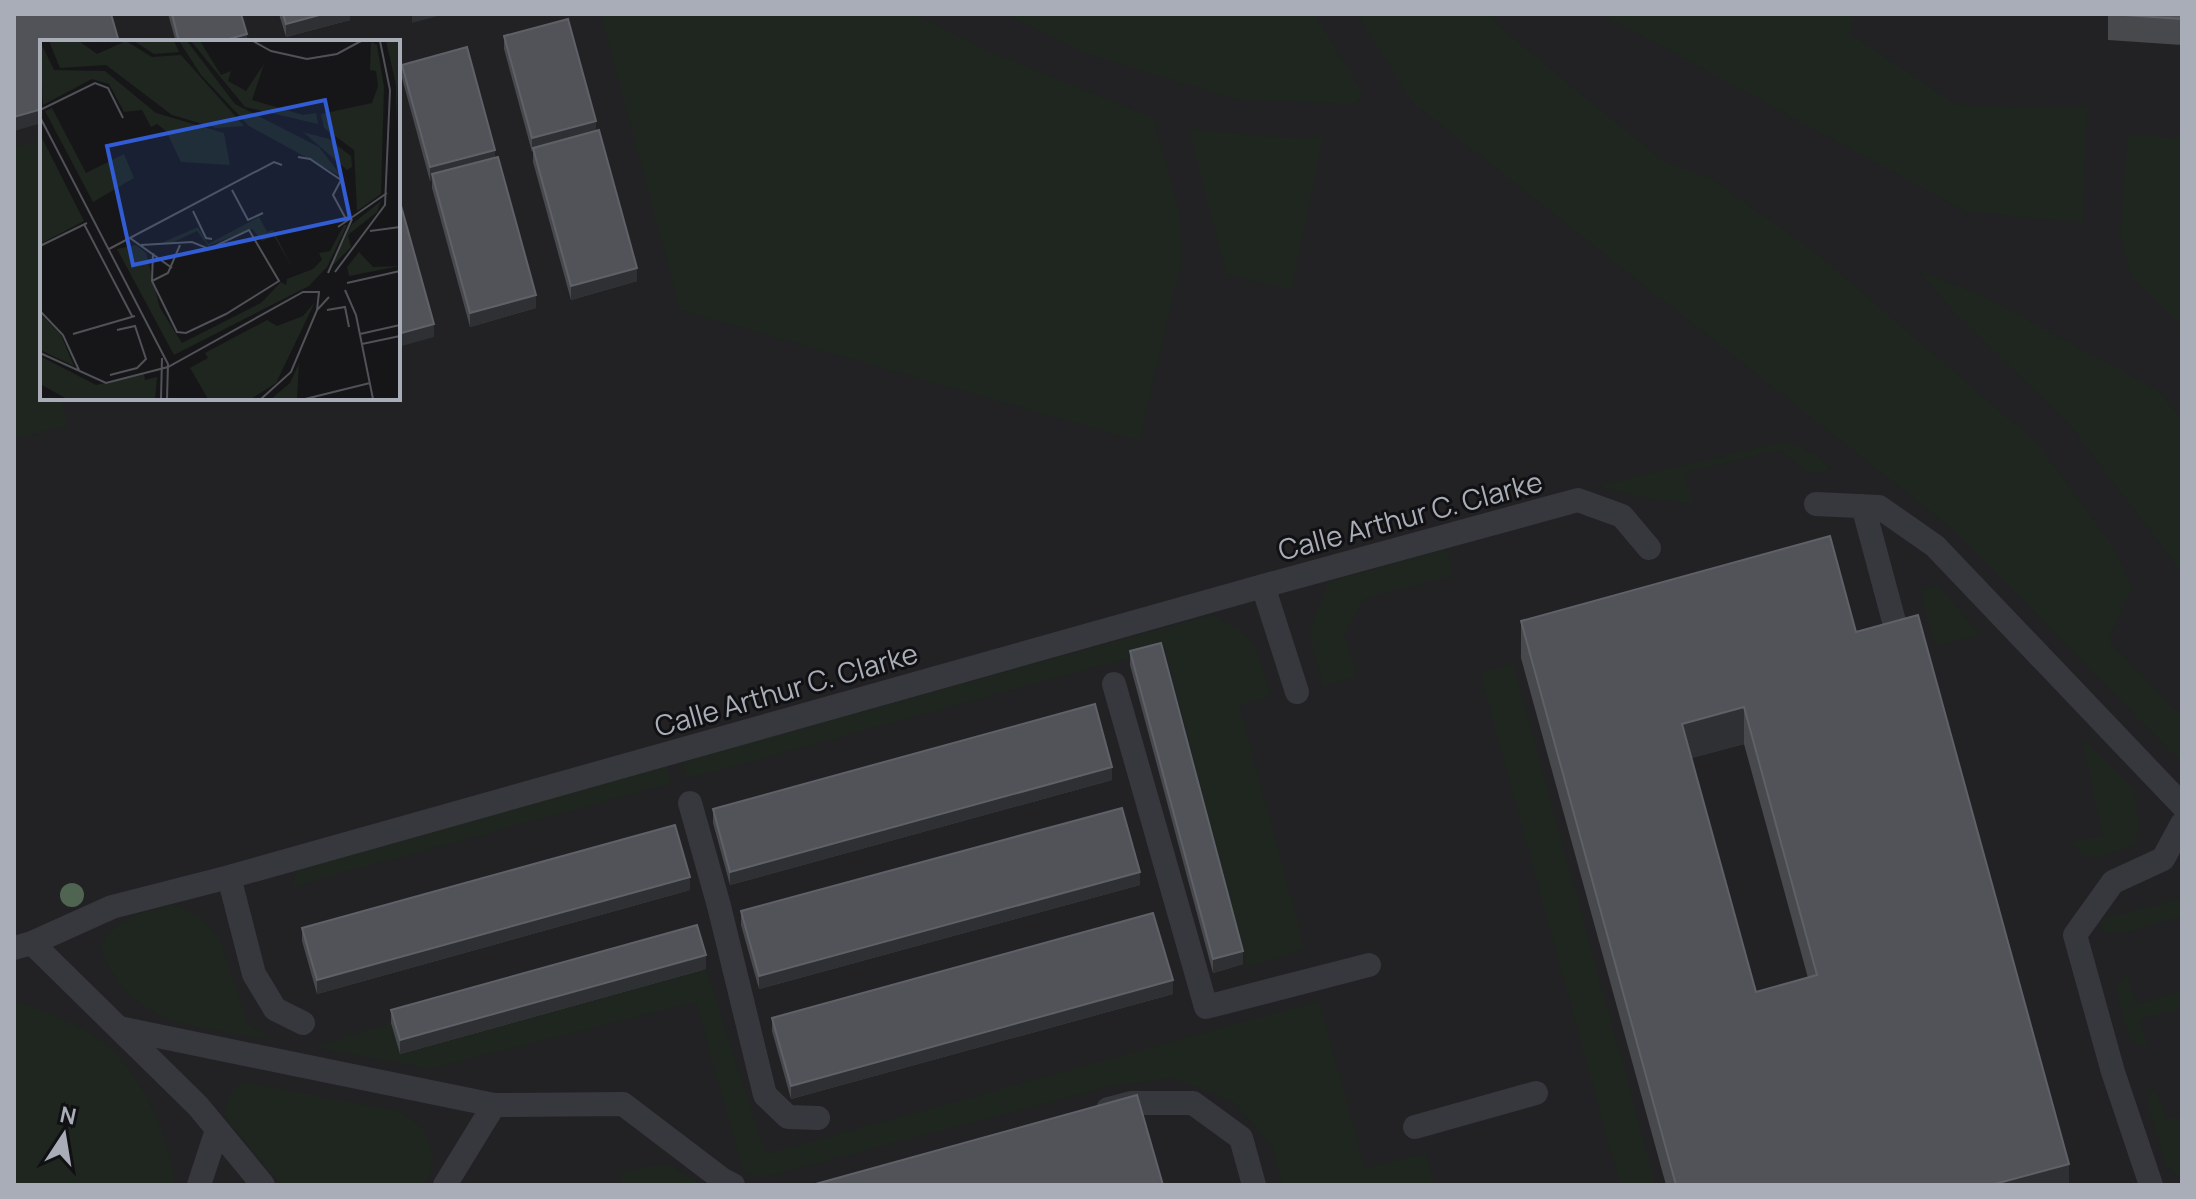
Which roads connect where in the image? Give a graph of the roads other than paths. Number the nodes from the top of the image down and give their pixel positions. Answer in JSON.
{"nodes":[{"id":1,"x":1816,"y":504,"type":"dead end"},
{"id":2,"x":1863,"y":506,"type":"junction"},
{"id":3,"x":1649,"y":548,"type":"dead end"},
{"id":4,"x":1263,"y":586,"type":"junction"},
{"id":5,"x":1899,"y":640,"type":"edge"},
{"id":6,"x":1114,"y":684,"type":"dead end"},
{"id":7,"x":1297,"y":692,"type":"dead end"},
{"id":8,"x":690,"y":803,"type":"dead end"},
{"id":9,"x":2182,"y":805,"type":"edge"},
{"id":10,"x":2182,"y":824,"type":"edge"},
{"id":11,"x":229,"y":877,"type":"junction"},
{"id":12,"x":23,"y":945,"type":"edge"},
{"id":13,"x":1369,"y":965,"type":"dead end"},
{"id":14,"x":303,"y":1023,"type":"dead end"},
{"id":15,"x":119,"y":1028,"type":"junction"},
{"id":16,"x":1536,"y":1093,"type":"dead end"},
{"id":17,"x":494,"y":1105,"type":"junction"},
{"id":18,"x":1087,"y":1115,"type":"edge"},
{"id":19,"x":818,"y":1118,"type":"dead end"},
{"id":20,"x":1415,"y":1127,"type":"dead end"},
{"id":21,"x":217,"y":1130,"type":"junction"},
{"id":22,"x":199,"y":1185,"type":"edge"},
{"id":23,"x":263,"y":1185,"type":"edge"},
{"id":24,"x":445,"y":1185,"type":"edge"},
{"id":25,"x":733,"y":1185,"type":"edge"},
{"id":26,"x":1254,"y":1185,"type":"edge"},
{"id":27,"x":2151,"y":1185,"type":"edge"}],
"edges":[{"from":1,"to":2,"type":"lane"},
{"from":2,"to":5,"type":"lane"},
{"from":2,"to":9,"type":"lane"},
{"from":3,"to":4,"type":"lane","name":"Calle Arthur C. Clarke"},
{"from":4,"to":7,"type":"lane"},
{"from":4,"to":11,"type":"lane","name":"Calle Arthur C. Clarke"},
{"from":6,"to":13,"type":"lane"},
{"from":8,"to":19,"type":"lane"},
{"from":10,"to":27,"type":"lane"},
{"from":11,"to":12,"type":"lane","name":"Calle Arthur C. Clarke"},
{"from":11,"to":14,"type":"lane"},
{"from":12,"to":15,"type":"lane"},
{"from":15,"to":17,"type":"lane"},
{"from":15,"to":21,"type":"lane"},
{"from":16,"to":20,"type":"lane"},
{"from":17,"to":24,"type":"lane"},
{"from":17,"to":25,"type":"lane"},
{"from":18,"to":26,"type":"lane"},
{"from":21,"to":22,"type":"lane"},
{"from":21,"to":23,"type":"lane"}]}
